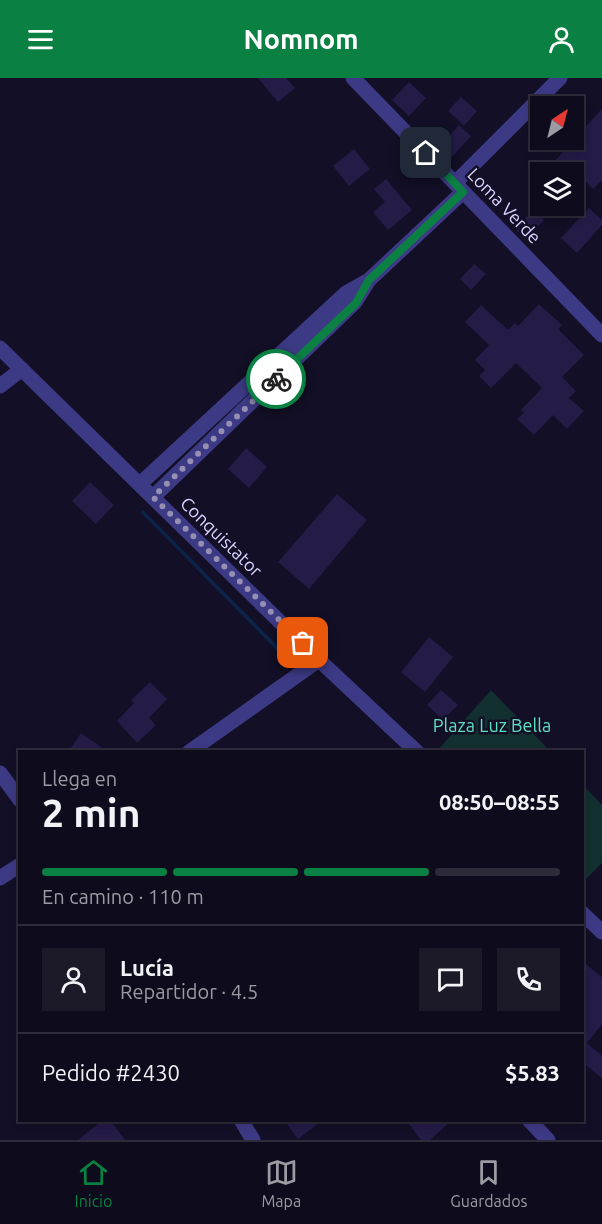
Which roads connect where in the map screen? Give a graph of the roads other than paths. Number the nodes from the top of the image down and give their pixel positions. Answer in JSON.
{"nodes":[{"id":1,"x":353,"y":78,"type":"edge"},
{"id":2,"x":560,"y":78,"type":"edge"},
{"id":3,"x":459,"y":187,"type":"junction"},
{"id":4,"x":369,"y":280,"type":"junction"},
{"id":5,"x":602,"y":335,"type":"edge"},
{"id":6,"x":0,"y":348,"type":"edge"},
{"id":7,"x":22,"y":369,"type":"junction"},
{"id":8,"x":0,"y":386,"type":"edge"},
{"id":9,"x":140,"y":484,"type":"junction"},
{"id":10,"x":153,"y":497,"type":"junction"},
{"id":11,"x":319,"y":660,"type":"junction"},
{"id":12,"x":192,"y":750,"type":"edge"},
{"id":13,"x":415,"y":750,"type":"edge"},
{"id":14,"x":0,"y":773,"type":"edge"},
{"id":15,"x":18,"y":797,"type":"edge"},
{"id":16,"x":18,"y":866,"type":"edge"},
{"id":17,"x":0,"y":878,"type":"edge"},
{"id":18,"x":584,"y":915,"type":"edge"},
{"id":19,"x":602,"y":932,"type":"edge"},
{"id":20,"x":242,"y":1122,"type":"edge"},
{"id":21,"x":531,"y":1122,"type":"edge"},
{"id":22,"x":253,"y":1140,"type":"edge"},
{"id":23,"x":548,"y":1140,"type":"edge"}],
"edges":[{"from":1,"to":3,"type":"street","name":"Loma Verde"},
{"from":2,"to":3,"type":"street"},
{"from":3,"to":4,"type":"street"},
{"from":3,"to":5,"type":"street","name":"Loma Verde"},
{"from":4,"to":9,"type":"street"},
{"from":4,"to":10,"type":"street"},
{"from":6,"to":7,"type":"street","name":"Conquistator"},
{"from":7,"to":8,"type":"street"},
{"from":7,"to":9,"type":"street","name":"Conquistator"},
{"from":9,"to":10,"type":"street","name":"Conquistator"},
{"from":10,"to":11,"type":"street","name":"Conquistator"},
{"from":11,"to":12,"type":"street"},
{"from":11,"to":13,"type":"street","name":"Conquistator"},
{"from":14,"to":15,"type":"street"},
{"from":16,"to":17,"type":"street"},
{"from":18,"to":19,"type":"street"},
{"from":20,"to":22,"type":"street"},
{"from":21,"to":23,"type":"street"}]}
